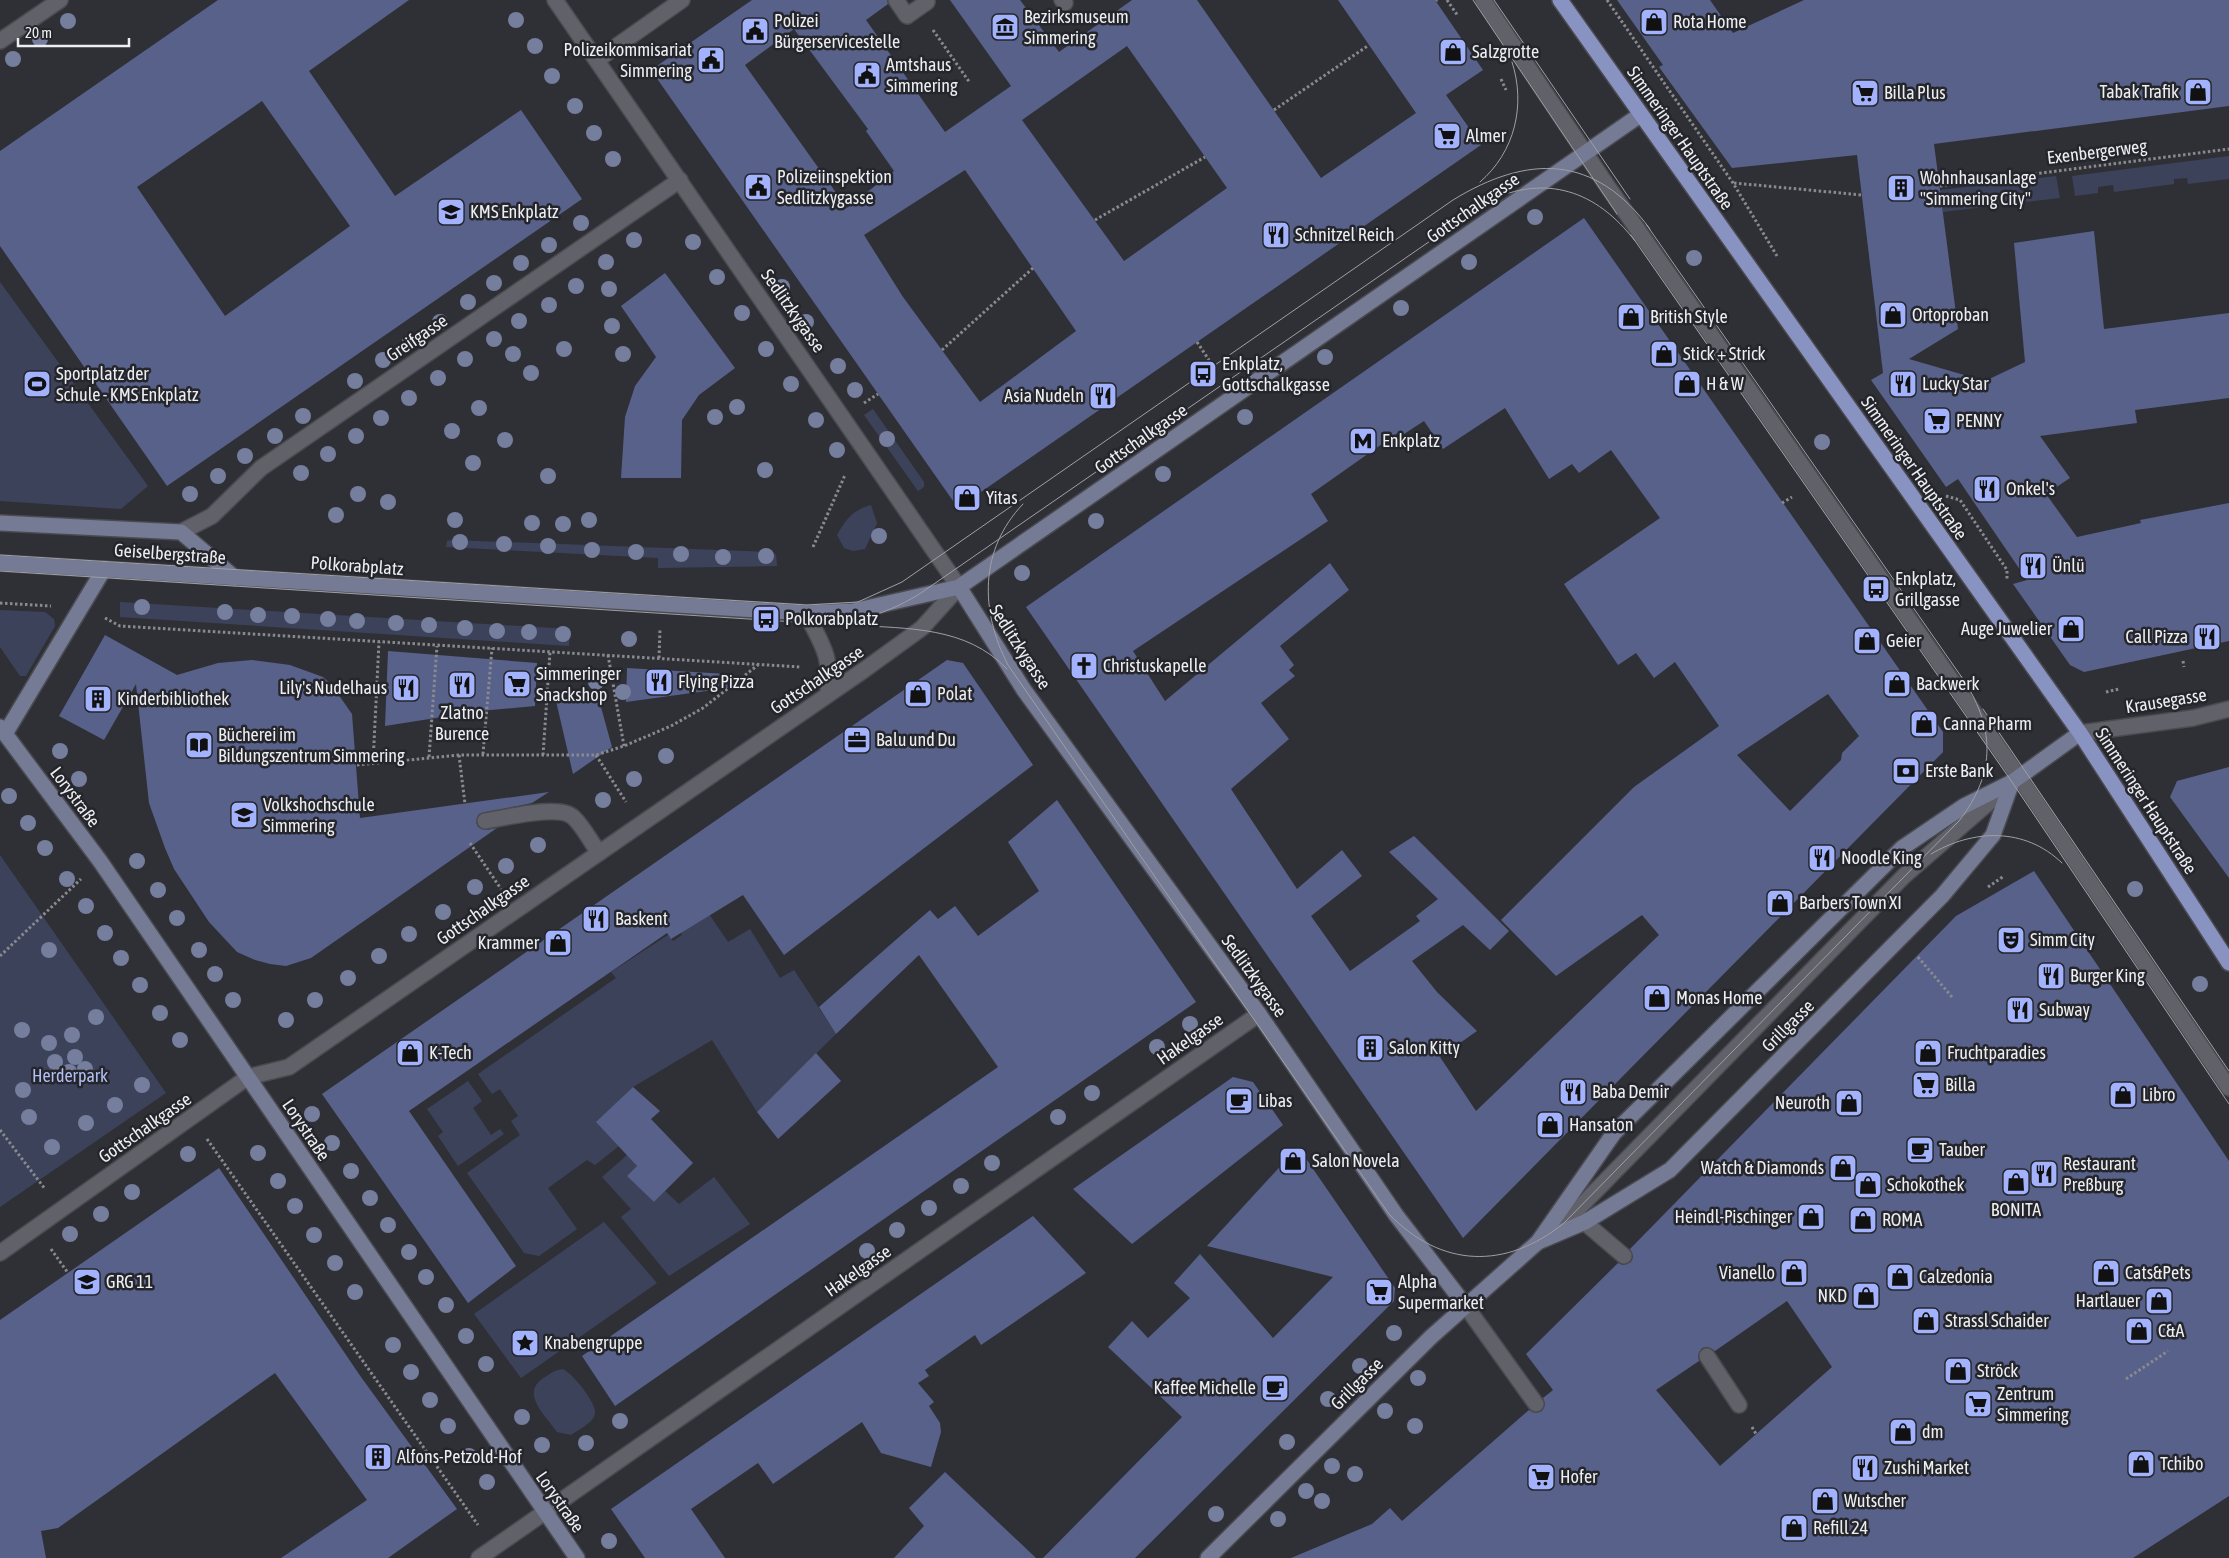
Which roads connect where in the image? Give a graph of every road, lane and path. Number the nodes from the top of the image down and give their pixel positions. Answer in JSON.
{"nodes":[{"id":1,"x":60,"y":0,"type":"edge"},
{"id":2,"x":556,"y":0,"type":"edge"},
{"id":3,"x":682,"y":0,"type":"edge"},
{"id":4,"x":896,"y":0,"type":"edge"},
{"id":5,"x":1483,"y":0,"type":"edge"},
{"id":6,"x":1560,"y":0,"type":"edge"},
{"id":7,"x":923,"y":5,"type":"joint"},
{"id":8,"x":0,"y":41,"type":"edge"},
{"id":9,"x":1369,"y":45,"type":"dead end"},
{"id":10,"x":597,"y":60,"type":"junction"},
{"id":11,"x":970,"y":83,"type":"dead end"},
{"id":12,"x":1274,"y":110,"type":"dead end"},
{"id":13,"x":1640,"y":115,"type":"junction"},
{"id":14,"x":2229,"y":148,"type":"edge"},
{"id":15,"x":1587,"y":152,"type":"junction"},
{"id":16,"x":1205,"y":157,"type":"dead end"},
{"id":17,"x":680,"y":180,"type":"junction"},
{"id":18,"x":1733,"y":183,"type":"dead end"},
{"id":19,"x":1940,"y":186,"type":"dead end"},
{"id":20,"x":1862,"y":195,"type":"dead end"},
{"id":21,"x":1095,"y":220,"type":"dead end"},
{"id":22,"x":1033,"y":268,"type":"dead end"},
{"id":23,"x":1197,"y":342,"type":"dead end"},
{"id":24,"x":942,"y":350,"type":"dead end"},
{"id":25,"x":1209,"y":360,"type":"dead end"},
{"id":26,"x":845,"y":475,"type":"dead end"},
{"id":27,"x":0,"y":524,"type":"edge"},
{"id":28,"x":181,"y":532,"type":"junction"},
{"id":29,"x":813,"y":547,"type":"dead end"},
{"id":30,"x":0,"y":563,"type":"edge"},
{"id":31,"x":104,"y":569,"type":"junction"},
{"id":32,"x":235,"y":578,"type":"junction"},
{"id":33,"x":959,"y":587,"type":"junction"},
{"id":34,"x":0,"y":603,"type":"edge"},
{"id":35,"x":82,"y":607,"type":"junction"},
{"id":36,"x":806,"y":613,"type":"junction"},
{"id":37,"x":660,"y":639,"type":"dead end"},
{"id":38,"x":379,"y":642,"type":"dead end"},
{"id":39,"x":437,"y":645,"type":"dead end"},
{"id":40,"x":492,"y":648,"type":"dead end"},
{"id":41,"x":550,"y":652,"type":"dead end"},
{"id":42,"x":608,"y":655,"type":"dead end"},
{"id":43,"x":659,"y":658,"type":"junction"},
{"id":44,"x":2183,"y":662,"type":"dead end"},
{"id":45,"x":758,"y":664,"type":"dead end"},
{"id":46,"x":804,"y":667,"type":"dead end"},
{"id":47,"x":2184,"y":667,"type":"dead end"},
{"id":48,"x":2119,"y":689,"type":"dead end"},
{"id":49,"x":2106,"y":692,"type":"dead end"},
{"id":50,"x":828,"y":694,"type":"junction"},
{"id":51,"x":2229,"y":708,"type":"edge"},
{"id":52,"x":2,"y":731,"type":"edge"},
{"id":53,"x":2080,"y":733,"type":"junction"},
{"id":54,"x":624,"y":746,"type":"junction"},
{"id":55,"x":483,"y":754,"type":"junction"},
{"id":56,"x":459,"y":755,"type":"junction"},
{"id":57,"x":543,"y":755,"type":"junction"},
{"id":58,"x":596,"y":755,"type":"junction"},
{"id":59,"x":429,"y":757,"type":"junction"},
{"id":60,"x":373,"y":763,"type":"junction"},
{"id":61,"x":357,"y":764,"type":"dead end"},
{"id":62,"x":2016,"y":780,"type":"junction"},
{"id":63,"x":466,"y":812,"type":"dead end"},
{"id":64,"x":485,"y":821,"type":"dead end"},
{"id":65,"x":640,"y":824,"type":"junction"},
{"id":66,"x":469,"y":838,"type":"dead end"},
{"id":67,"x":598,"y":853,"type":"junction"},
{"id":68,"x":100,"y":861,"type":"junction"},
{"id":69,"x":516,"y":910,"type":"junction"},
{"id":70,"x":0,"y":956,"type":"edge"},
{"id":71,"x":1917,"y":956,"type":"dead end"},
{"id":72,"x":2229,"y":963,"type":"edge"},
{"id":73,"x":1952,"y":996,"type":"dead end"},
{"id":74,"x":1258,"y":1014,"type":"junction"},
{"id":75,"x":248,"y":1077,"type":"junction"},
{"id":76,"x":2229,"y":1088,"type":"edge"},
{"id":77,"x":192,"y":1118,"type":"junction"},
{"id":78,"x":0,"y":1130,"type":"edge"},
{"id":79,"x":61,"y":1210,"type":"junction"},
{"id":80,"x":1574,"y":1213,"type":"junction"},
{"id":81,"x":1538,"y":1242,"type":"junction"},
{"id":82,"x":0,"y":1253,"type":"edge"},
{"id":83,"x":1624,"y":1256,"type":"dead end"},
{"id":84,"x":1465,"y":1305,"type":"junction"},
{"id":85,"x":2168,"y":1351,"type":"dead end"},
{"id":86,"x":1707,"y":1356,"type":"dead end"},
{"id":87,"x":2126,"y":1379,"type":"dead end"},
{"id":88,"x":1536,"y":1404,"type":"dead end"},
{"id":89,"x":1739,"y":1405,"type":"dead end"},
{"id":90,"x":545,"y":1513,"type":"junction"},
{"id":91,"x":494,"y":1548,"type":"junction"},
{"id":92,"x":479,"y":1558,"type":"edge"},
{"id":93,"x":577,"y":1558,"type":"edge"},
{"id":94,"x":1208,"y":1558,"type":"edge"}],
"edges":[{"from":1,"to":8,"type":"street"},
{"from":2,"to":10,"type":"street","name":"Sedlitzkygasse"},
{"from":3,"to":10,"type":"street"},
{"from":4,"to":7,"type":"street"},
{"from":5,"to":15,"type":"street"},
{"from":6,"to":13,"type":"main road","name":"Simmeringer Hauptstraße"},
{"from":7,"to":11,"type":"path"},
{"from":9,"to":12,"type":"path"},
{"from":10,"to":17,"type":"street","name":"Sedlitzkygasse"},
{"from":13,"to":15,"type":"main road","name":"Gottschalkgasse"},
{"from":13,"to":53,"type":"main road","name":"Simmeringer Hauptstraße"},
{"from":14,"to":19,"type":"path","name":"Exenbergerweg"},
{"from":15,"to":33,"type":"main road","name":"Gottschalkgasse"},
{"from":15,"to":62,"type":"street"},
{"from":16,"to":21,"type":"path"},
{"from":17,"to":28,"type":"street","name":"Greifgasse"},
{"from":17,"to":33,"type":"street","name":"Sedlitzkygasse"},
{"from":18,"to":20,"type":"path"},
{"from":22,"to":24,"type":"path"},
{"from":23,"to":25,"type":"path"},
{"from":26,"to":29,"type":"path"},
{"from":27,"to":28,"type":"main road","name":"Geiselbergstraße"},
{"from":28,"to":32,"type":"main road","name":"Geiselbergstraße"},
{"from":30,"to":31,"type":"main road","name":"Geiselbergstraße"},
{"from":31,"to":32,"type":"main road","name":"Geiselbergstraße"},
{"from":31,"to":35,"type":"main road"},
{"from":32,"to":36,"type":"main road","name":"Polkorabplatz"},
{"from":33,"to":36,"type":"main road","name":"Polkorabplatz"},
{"from":33,"to":50,"type":"street","name":"Gottschalkgasse"},
{"from":33,"to":74,"type":"main road","name":"Sedlitzkygasse"},
{"from":34,"to":35,"type":"path"},
{"from":35,"to":43,"type":"path"},
{"from":35,"to":52,"type":"main road"},
{"from":36,"to":50,"type":"street"},
{"from":37,"to":43,"type":"path"},
{"from":38,"to":60,"type":"path"},
{"from":39,"to":59,"type":"path"},
{"from":40,"to":55,"type":"path"},
{"from":41,"to":57,"type":"path"},
{"from":42,"to":54,"type":"path"},
{"from":43,"to":46,"type":"path"},
{"from":44,"to":47,"type":"path"},
{"from":45,"to":54,"type":"path"},
{"from":48,"to":49,"type":"path"},
{"from":50,"to":65,"type":"street","name":"Gottschalkgasse"},
{"from":51,"to":53,"type":"street","name":"Krausegasse"},
{"from":52,"to":68,"type":"main road","name":"Lorystraße"},
{"from":53,"to":62,"type":"main road","name":"Grillgasse"},
{"from":53,"to":72,"type":"main road","name":"Simmeringer Hauptstraße"},
{"from":54,"to":58,"type":"path"},
{"from":55,"to":56,"type":"path"},
{"from":55,"to":57,"type":"path"},
{"from":56,"to":59,"type":"path"},
{"from":56,"to":63,"type":"path"},
{"from":57,"to":58,"type":"path"},
{"from":58,"to":65,"type":"path"},
{"from":59,"to":60,"type":"path"},
{"from":60,"to":61,"type":"path"},
{"from":62,"to":76,"type":"street"},
{"from":62,"to":80,"type":"street","name":"Grillgasse"},
{"from":62,"to":80,"type":"main road","name":"Grillgasse"},
{"from":62,"to":80,"type":"main road","name":"Grillgasse"},
{"from":64,"to":67,"type":"street"},
{"from":65,"to":67,"type":"street","name":"Gottschalkgasse"},
{"from":66,"to":69,"type":"path"},
{"from":67,"to":69,"type":"street","name":"Gottschalkgasse"},
{"from":68,"to":70,"type":"path"},
{"from":68,"to":75,"type":"main road","name":"Lorystraße"},
{"from":69,"to":75,"type":"street","name":"Gottschalkgasse"},
{"from":71,"to":73,"type":"path"},
{"from":74,"to":84,"type":"main road","name":"Sedlitzkygasse"},
{"from":74,"to":90,"type":"street","name":"Hakelgasse"},
{"from":75,"to":77,"type":"street","name":"Gottschalkgasse"},
{"from":75,"to":90,"type":"main road","name":"Lorystraße"},
{"from":77,"to":79,"type":"street","name":"Gottschalkgasse"},
{"from":77,"to":91,"type":"path"},
{"from":78,"to":79,"type":"path"},
{"from":79,"to":82,"type":"street","name":"Gottschalkgasse"},
{"from":80,"to":81,"type":"main road","name":"Grillgasse"},
{"from":80,"to":81,"type":"main road","name":"Grillgasse"},
{"from":80,"to":83,"type":"street"},
{"from":81,"to":84,"type":"main road","name":"Grillgasse"},
{"from":84,"to":88,"type":"street"},
{"from":84,"to":94,"type":"main road","name":"Grillgasse"},
{"from":85,"to":87,"type":"path"},
{"from":86,"to":89,"type":"street"},
{"from":90,"to":91,"type":"street","name":"Hakelgasse"},
{"from":90,"to":93,"type":"main road","name":"Lorystraße"},
{"from":91,"to":92,"type":"street","name":"Hakelgasse"}]}
